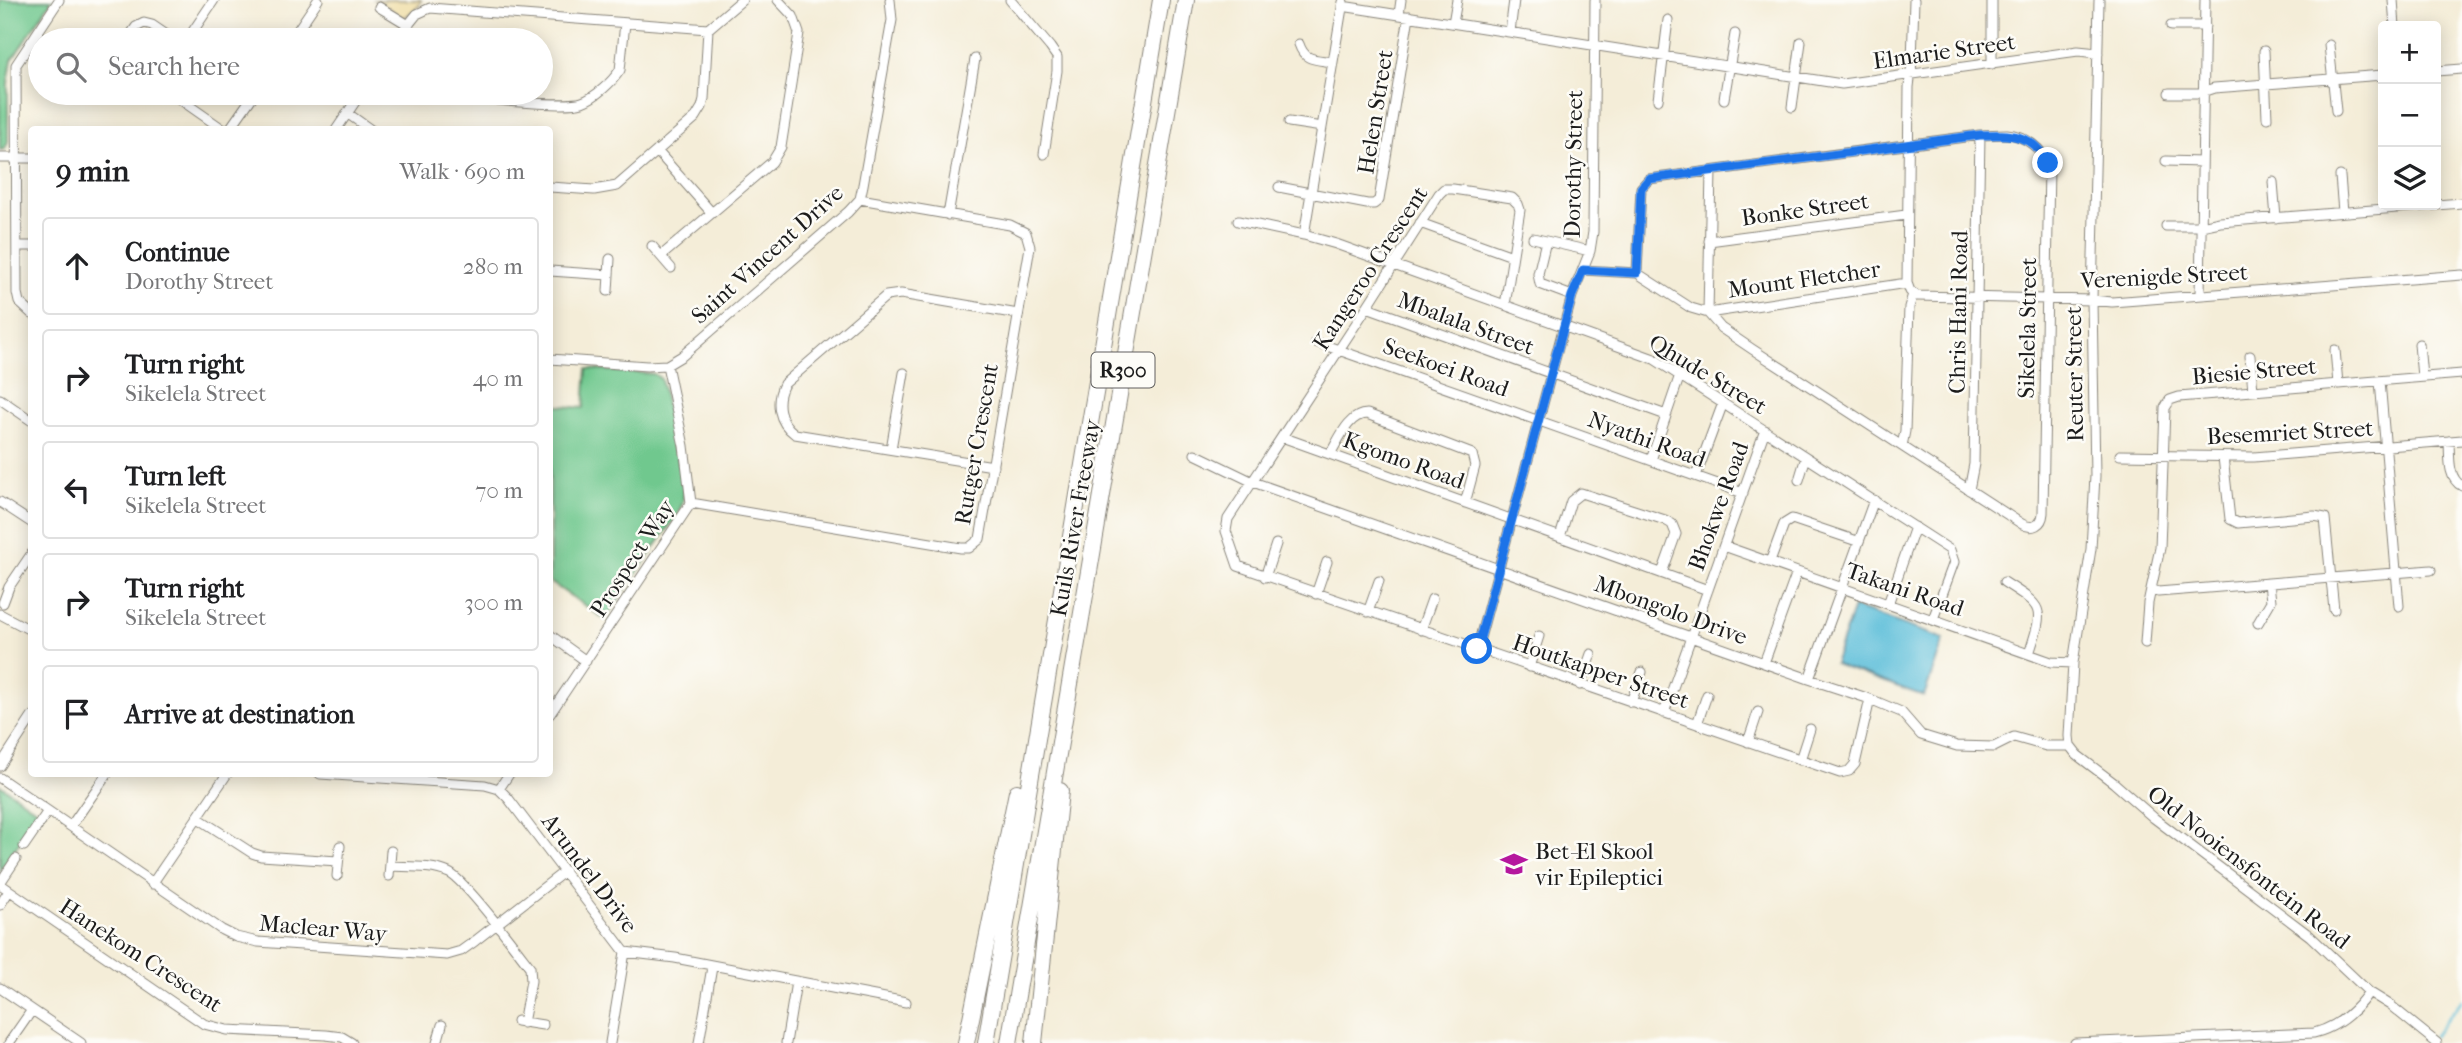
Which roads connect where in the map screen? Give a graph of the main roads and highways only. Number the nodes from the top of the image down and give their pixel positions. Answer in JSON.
{"nodes":[{"id":1,"x":1161,"y":0,"type":"edge"},
{"id":2,"x":1186,"y":0,"type":"edge"},
{"id":3,"x":1037,"y":734,"type":"junction"},
{"id":4,"x":1060,"y":740,"type":"junction"},
{"id":5,"x":966,"y":1043,"type":"edge"},
{"id":6,"x":986,"y":1043,"type":"edge"},
{"id":7,"x":1009,"y":1043,"type":"edge"},
{"id":8,"x":1034,"y":1043,"type":"edge"}],
"edges":[{"from":1,"to":3,"type":"highway","name":"Kuils River Freeway","number":"R300"},
{"from":2,"to":4,"type":"highway","name":"Kuils River Freeway","number":"R300"},
{"from":3,"to":5,"type":"highway"},
{"from":3,"to":6,"type":"highway","name":"Kuils River Freeway","number":"R300"},
{"from":4,"to":7,"type":"highway","name":"Kuils River Freeway","number":"R300"},
{"from":4,"to":8,"type":"highway"}]}
